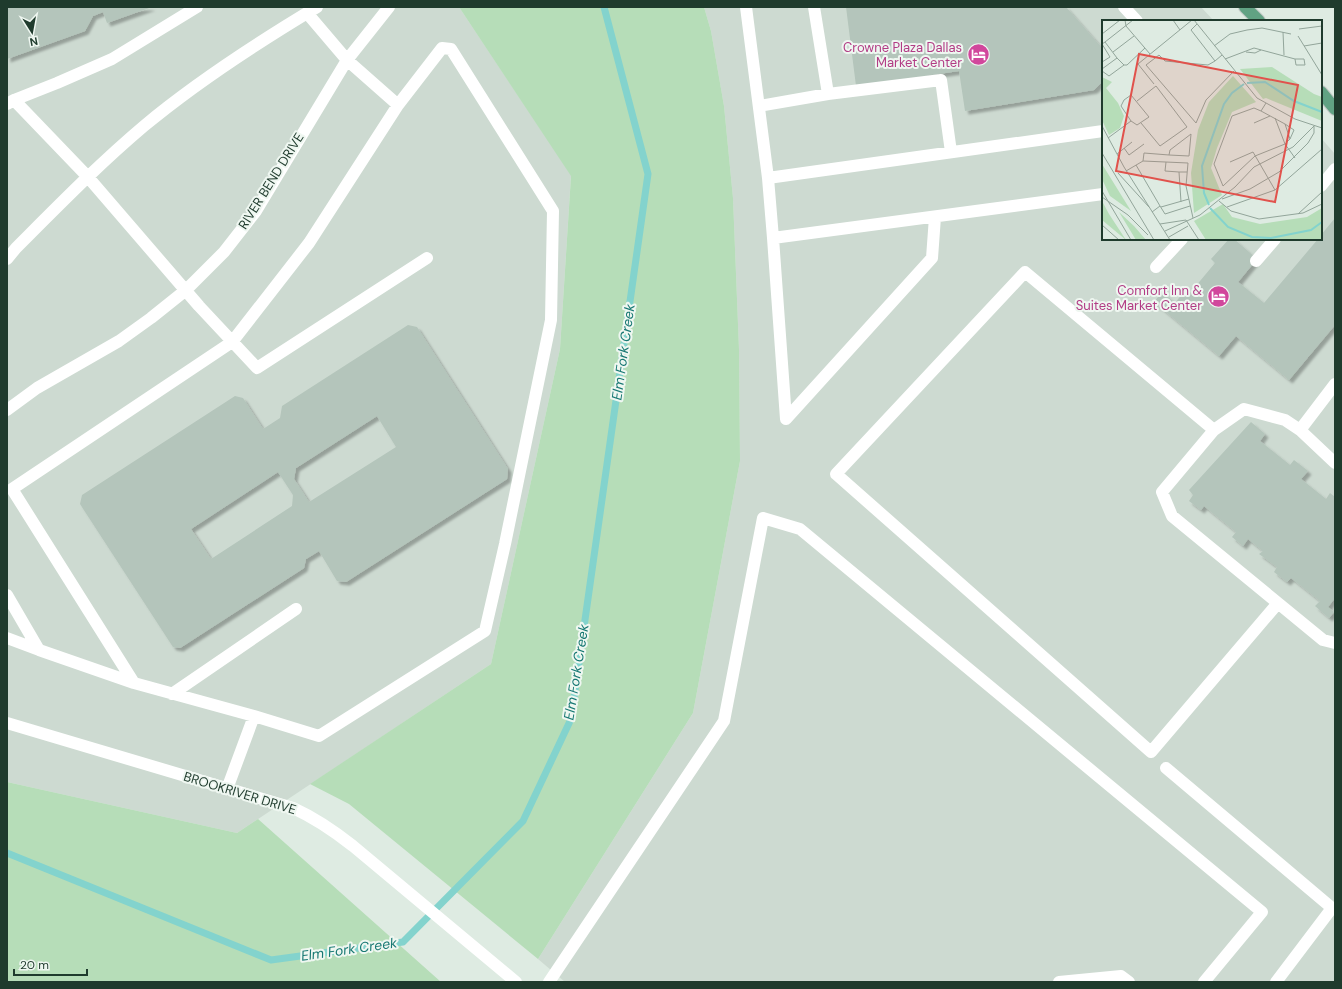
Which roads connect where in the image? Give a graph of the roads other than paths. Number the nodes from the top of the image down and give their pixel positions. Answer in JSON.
{"nodes":[{"id":1,"x":197,"y":7,"type":"edge"},
{"id":2,"x":389,"y":7,"type":"edge"},
{"id":3,"x":746,"y":7,"type":"edge"},
{"id":4,"x":814,"y":7,"type":"edge"},
{"id":5,"x":1124,"y":7,"type":"edge"},
{"id":6,"x":1245,"y":7,"type":"edge"},
{"id":7,"x":312,"y":10,"type":"edge"},
{"id":8,"x":1136,"y":20,"type":"edge"},
{"id":9,"x":1258,"y":20,"type":"edge"},
{"id":10,"x":347,"y":60,"type":"junction"},
{"id":11,"x":1322,"y":93,"type":"edge"},
{"id":12,"x":828,"y":94,"type":"junction"},
{"id":13,"x":10,"y":102,"type":"edge"},
{"id":14,"x":398,"y":105,"type":"junction"},
{"id":15,"x":759,"y":106,"type":"junction"},
{"id":16,"x":1335,"y":109,"type":"edge"},
{"id":17,"x":1102,"y":131,"type":"edge"},
{"id":18,"x":951,"y":152,"type":"junction"},
{"id":19,"x":1335,"y":169,"type":"edge"},
{"id":20,"x":87,"y":176,"type":"junction"},
{"id":21,"x":768,"y":178,"type":"junction"},
{"id":22,"x":1322,"y":185,"type":"edge"},
{"id":23,"x":1102,"y":194,"type":"edge"},
{"id":24,"x":935,"y":216,"type":"junction"},
{"id":25,"x":773,"y":238,"type":"junction"},
{"id":26,"x":1181,"y":240,"type":"edge"},
{"id":27,"x":1274,"y":240,"type":"edge"},
{"id":28,"x":427,"y":258,"type":"dead end"},
{"id":29,"x":7,"y":259,"type":"edge"},
{"id":30,"x":1256,"y":261,"type":"dead end"},
{"id":31,"x":1156,"y":267,"type":"dead end"},
{"id":32,"x":186,"y":290,"type":"junction"},
{"id":33,"x":232,"y":342,"type":"junction"},
{"id":34,"x":1335,"y":384,"type":"edge"},
{"id":35,"x":7,"y":410,"type":"edge"},
{"id":36,"x":1214,"y":430,"type":"junction"},
{"id":37,"x":1300,"y":430,"type":"junction"},
{"id":38,"x":1335,"y":463,"type":"edge"},
{"id":39,"x":9,"y":490,"type":"edge"},
{"id":40,"x":7,"y":595,"type":"edge"},
{"id":41,"x":1278,"y":603,"type":"junction"},
{"id":42,"x":296,"y":609,"type":"dead end"},
{"id":43,"x":7,"y":638,"type":"edge"},
{"id":44,"x":1335,"y":643,"type":"edge"},
{"id":45,"x":39,"y":650,"type":"junction"},
{"id":46,"x":134,"y":683,"type":"junction"},
{"id":47,"x":172,"y":694,"type":"junction"},
{"id":48,"x":254,"y":716,"type":"junction"},
{"id":49,"x":7,"y":723,"type":"edge"},
{"id":50,"x":1166,"y":768,"type":"dead end"},
{"id":51,"x":228,"y":788,"type":"junction"},
{"id":52,"x":516,"y":982,"type":"edge"},
{"id":53,"x":549,"y":982,"type":"edge"},
{"id":54,"x":1059,"y":982,"type":"edge"},
{"id":55,"x":1129,"y":982,"type":"edge"},
{"id":56,"x":1204,"y":982,"type":"edge"},
{"id":57,"x":1276,"y":982,"type":"edge"}],
"edges":[{"from":1,"to":13,"type":"street"},
{"from":2,"to":10,"type":"street","name":"RIVER BEND DRIVE"},
{"from":3,"to":15,"type":"street"},
{"from":4,"to":12,"type":"street"},
{"from":5,"to":8,"type":"street"},
{"from":6,"to":9,"type":"main road"},
{"from":7,"to":10,"type":"street"},
{"from":7,"to":20,"type":"street"},
{"from":10,"to":14,"type":"street"},
{"from":10,"to":32,"type":"street","name":"RIVER BEND DRIVE"},
{"from":11,"to":16,"type":"main road"},
{"from":12,"to":15,"type":"street"},
{"from":12,"to":18,"type":"street"},
{"from":13,"to":20,"type":"street"},
{"from":14,"to":33,"type":"street"},
{"from":14,"to":48,"type":"street"},
{"from":15,"to":21,"type":"street"},
{"from":17,"to":18,"type":"street"},
{"from":18,"to":21,"type":"street"},
{"from":19,"to":22,"type":"street"},
{"from":20,"to":29,"type":"street"},
{"from":20,"to":32,"type":"street"},
{"from":21,"to":25,"type":"street"},
{"from":23,"to":24,"type":"street"},
{"from":24,"to":25,"type":"street"},
{"from":24,"to":25,"type":"street"},
{"from":26,"to":31,"type":"street"},
{"from":27,"to":30,"type":"street"},
{"from":28,"to":33,"type":"street"},
{"from":32,"to":33,"type":"street"},
{"from":32,"to":35,"type":"street","name":"RIVER BEND DRIVE"},
{"from":33,"to":39,"type":"street"},
{"from":34,"to":37,"type":"street"},
{"from":36,"to":37,"type":"street"},
{"from":36,"to":41,"type":"street"},
{"from":36,"to":41,"type":"street"},
{"from":37,"to":38,"type":"street"},
{"from":39,"to":46,"type":"street"},
{"from":40,"to":45,"type":"street"},
{"from":41,"to":44,"type":"street"},
{"from":42,"to":47,"type":"street"},
{"from":43,"to":45,"type":"street"},
{"from":45,"to":46,"type":"street"},
{"from":46,"to":47,"type":"street"},
{"from":47,"to":48,"type":"street"},
{"from":48,"to":51,"type":"street"},
{"from":49,"to":51,"type":"street","name":"BROOKRIVER DRIVE"},
{"from":50,"to":57,"type":"street"},
{"from":51,"to":52,"type":"street","name":"BROOKRIVER DRIVE"},
{"from":53,"to":56,"type":"street"},
{"from":54,"to":55,"type":"street"}]}
